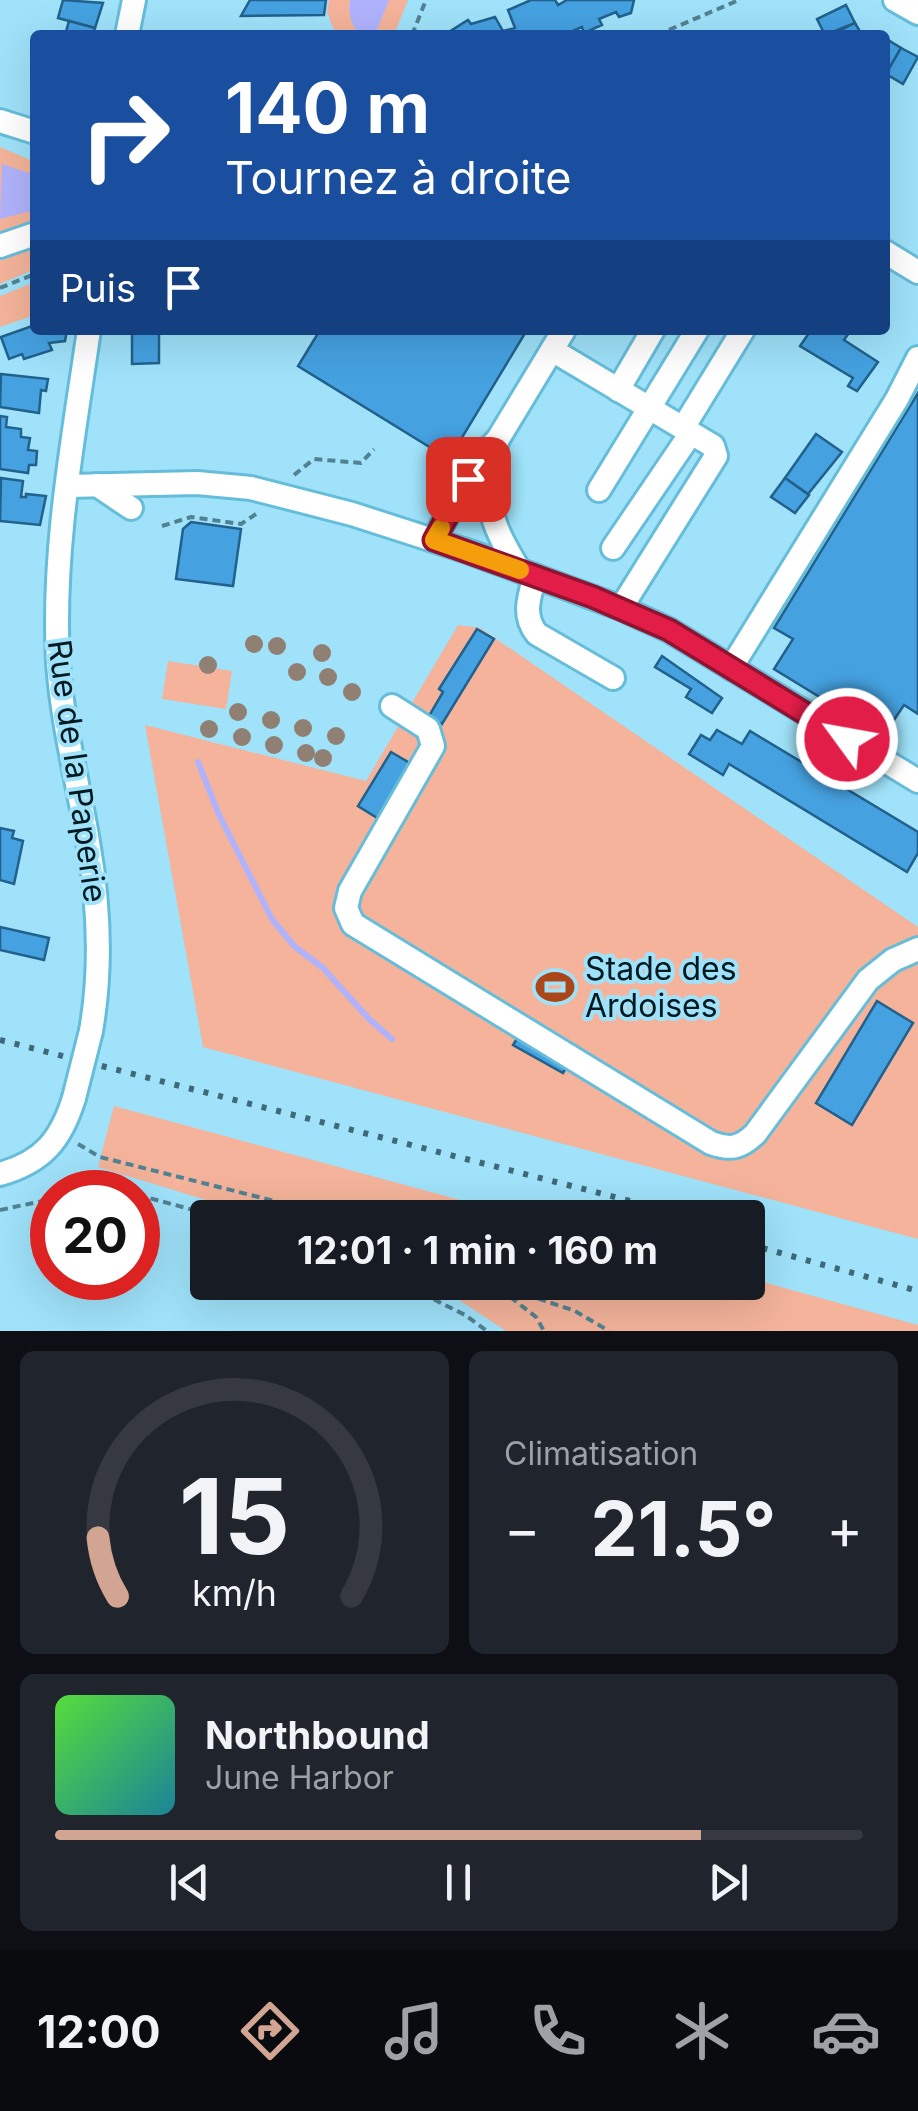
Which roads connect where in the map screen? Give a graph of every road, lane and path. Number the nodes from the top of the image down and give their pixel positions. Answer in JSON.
{"nodes":[{"id":1,"x":134,"y":0,"type":"edge"},
{"id":2,"x":426,"y":0,"type":"edge"},
{"id":3,"x":739,"y":0,"type":"edge"},
{"id":4,"x":895,"y":0,"type":"edge"},
{"id":5,"x":918,"y":14,"type":"edge"},
{"id":6,"x":128,"y":30,"type":"edge"},
{"id":7,"x":414,"y":30,"type":"edge"},
{"id":8,"x":669,"y":30,"type":"edge"},
{"id":9,"x":0,"y":122,"type":"edge"},
{"id":10,"x":30,"y":131,"type":"edge"},
{"id":11,"x":30,"y":236,"type":"edge"},
{"id":12,"x":0,"y":246,"type":"edge"},
{"id":13,"x":890,"y":255,"type":"edge"},
{"id":14,"x":918,"y":272,"type":"edge"},
{"id":15,"x":30,"y":276,"type":"edge"},
{"id":16,"x":0,"y":288,"type":"edge"},
{"id":17,"x":87,"y":335,"type":"edge"},
{"id":18,"x":650,"y":335,"type":"edge"},
{"id":19,"x":693,"y":335,"type":"edge"},
{"id":20,"x":739,"y":335,"type":"edge"},
{"id":21,"x":558,"y":340,"type":"edge"},
{"id":22,"x":918,"y":358,"type":"edge"},
{"id":23,"x":618,"y":390,"type":"junction"},
{"id":24,"x":650,"y":409,"type":"junction"},
{"id":25,"x":687,"y":431,"type":"junction"},
{"id":26,"x":498,"y":439,"type":"junction"},
{"id":27,"x":97,"y":485,"type":"junction"},
{"id":28,"x":68,"y":486,"type":"junction"},
{"id":29,"x":600,"y":490,"type":"dead end"},
{"id":30,"x":132,"y":508,"type":"dead end"},
{"id":31,"x":434,"y":540,"type":"junction"},
{"id":32,"x":613,"y":548,"type":"dead end"},
{"id":33,"x":527,"y":573,"type":"junction"},
{"id":34,"x":621,"y":608,"type":"junction"},
{"id":35,"x":732,"y":668,"type":"junction"},
{"id":36,"x":613,"y":678,"type":"dead end"},
{"id":37,"x":392,"y":706,"type":"dead end"},
{"id":38,"x":918,"y":781,"type":"edge"},
{"id":39,"x":918,"y":949,"type":"edge"},
{"id":40,"x":75,"y":1142,"type":"dead end"},
{"id":41,"x":0,"y":1174,"type":"edge"},
{"id":42,"x":270,"y":1200,"type":"edge"},
{"id":43,"x":160,"y":1201,"type":"edge"},
{"id":44,"x":30,"y":1204,"type":"edge"},
{"id":45,"x":190,"y":1209,"type":"edge"},
{"id":46,"x":0,"y":1210,"type":"edge"},
{"id":47,"x":435,"y":1300,"type":"edge"},
{"id":48,"x":514,"y":1300,"type":"edge"},
{"id":49,"x":539,"y":1300,"type":"edge"},
{"id":50,"x":488,"y":1331,"type":"edge"},
{"id":51,"x":544,"y":1331,"type":"edge"},
{"id":52,"x":609,"y":1331,"type":"edge"}],
"edges":[{"from":1,"to":6,"type":"street"},
{"from":2,"to":7,"type":"path"},
{"from":3,"to":8,"type":"path"},
{"from":4,"to":5,"type":"street"},
{"from":9,"to":10,"type":"street"},
{"from":11,"to":12,"type":"street"},
{"from":13,"to":14,"type":"street"},
{"from":15,"to":16,"type":"path"},
{"from":17,"to":28,"type":"street","name":"Rue de la Paperie"},
{"from":18,"to":23,"type":"street"},
{"from":19,"to":24,"type":"street"},
{"from":20,"to":25,"type":"street"},
{"from":21,"to":23,"type":"street"},
{"from":21,"to":26,"type":"street"},
{"from":22,"to":35,"type":"street"},
{"from":23,"to":24,"type":"street"},
{"from":24,"to":25,"type":"street"},
{"from":24,"to":29,"type":"street"},
{"from":25,"to":32,"type":"street"},
{"from":25,"to":34,"type":"street"},
{"from":26,"to":31,"type":"street"},
{"from":26,"to":33,"type":"street"},
{"from":27,"to":28,"type":"street"},
{"from":27,"to":30,"type":"street"},
{"from":27,"to":31,"type":"street"},
{"from":28,"to":41,"type":"street","name":"Rue de la Paperie","bridge":true},
{"from":31,"to":33,"type":"street"},
{"from":33,"to":34,"type":"street"},
{"from":33,"to":36,"type":"street"},
{"from":34,"to":35,"type":"street"},
{"from":35,"to":38,"type":"street"},
{"from":37,"to":39,"type":"street"},
{"from":40,"to":42,"type":"path"},
{"from":43,"to":45,"type":"path"},
{"from":44,"to":46,"type":"path"},
{"from":47,"to":50,"type":"path"},
{"from":48,"to":51,"type":"path"},
{"from":49,"to":52,"type":"path"}]}
